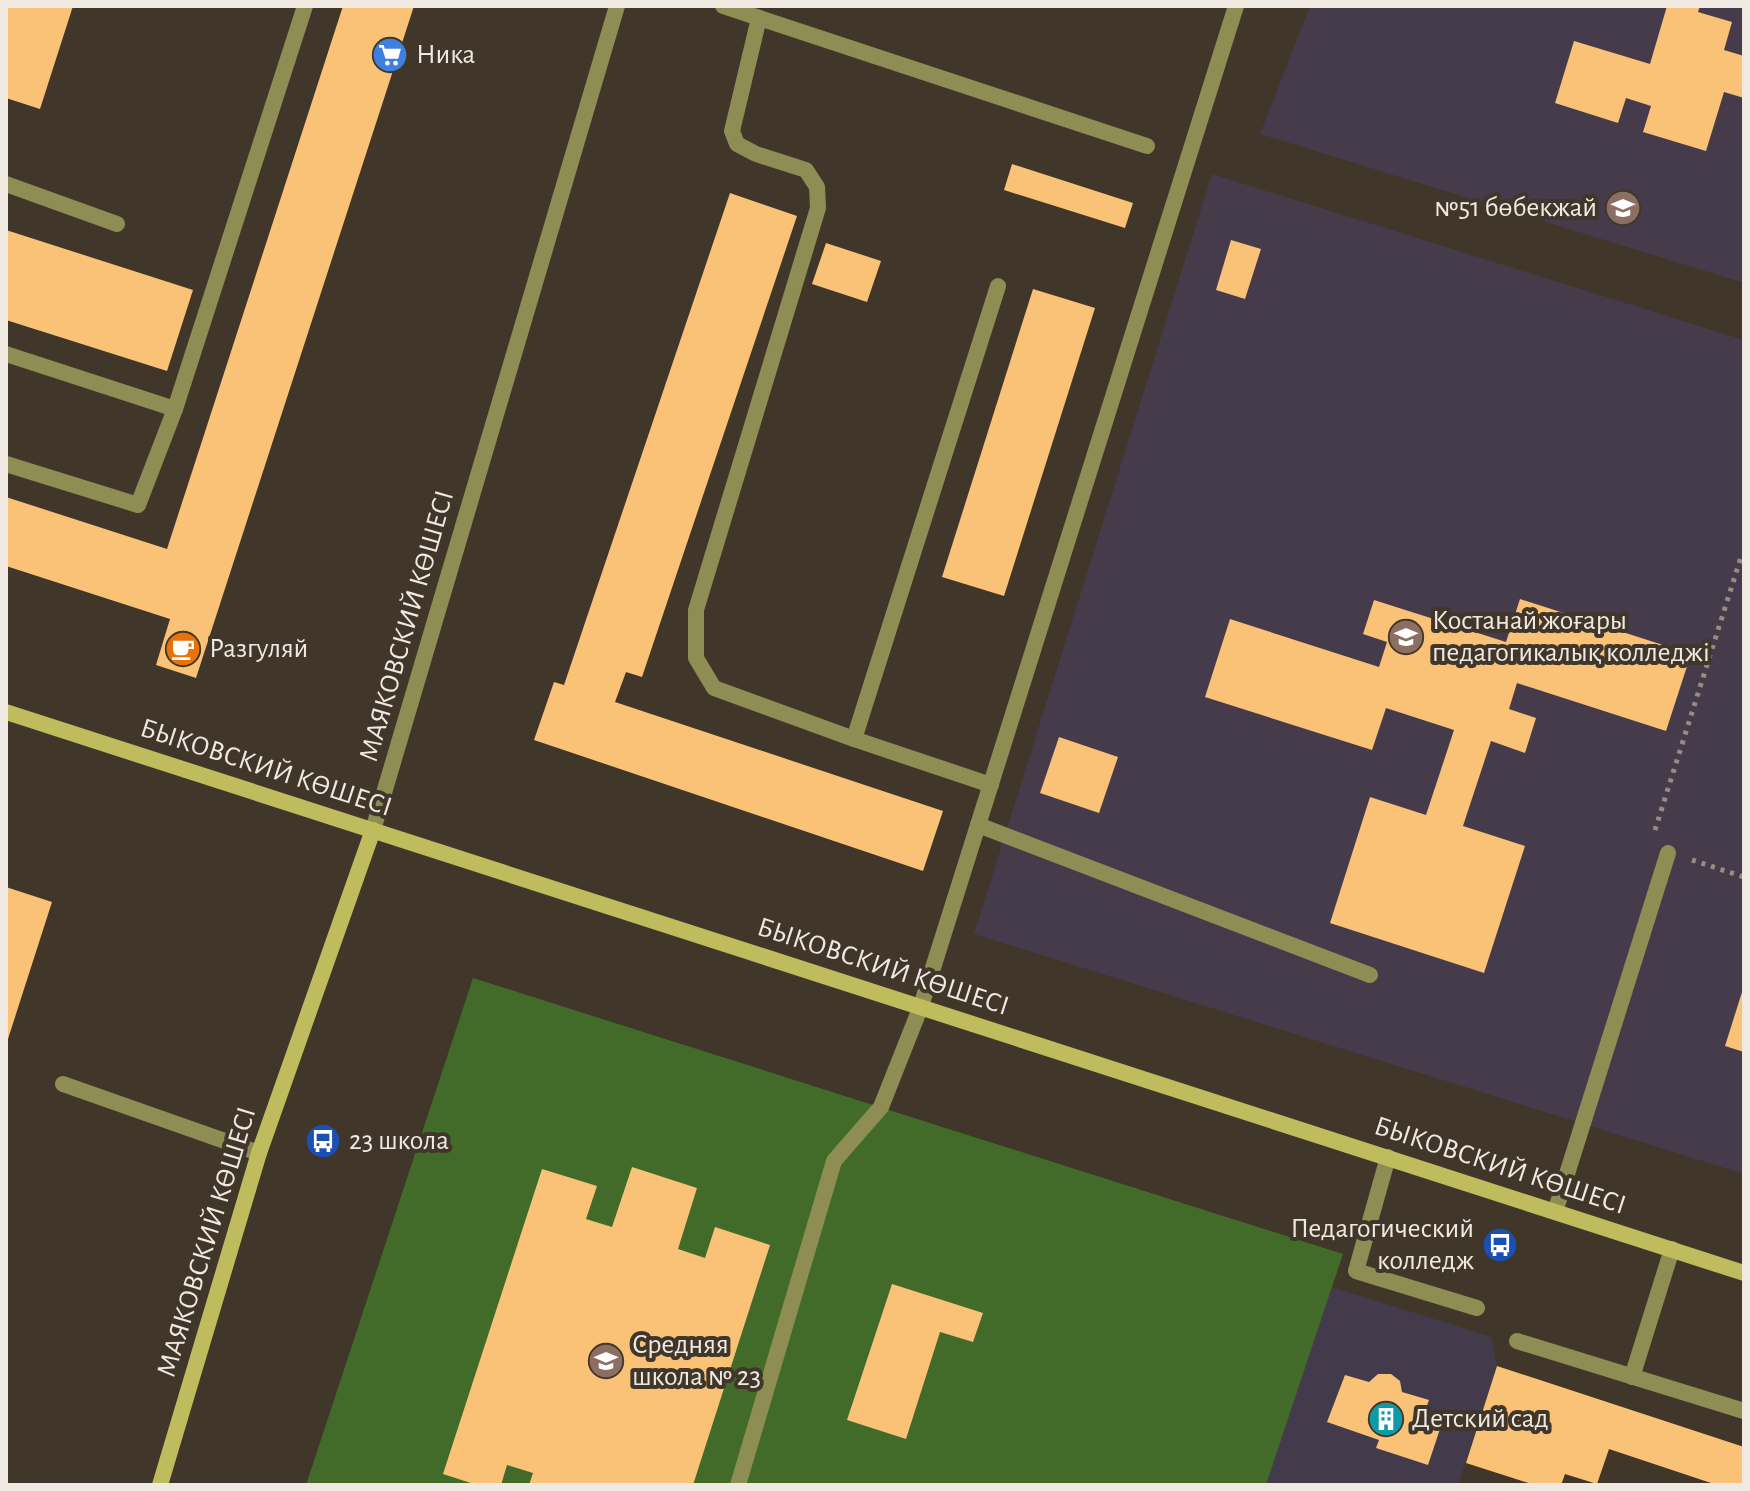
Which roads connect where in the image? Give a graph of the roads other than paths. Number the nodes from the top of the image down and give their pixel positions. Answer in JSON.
{"nodes":[{"id":1,"x":305,"y":6,"type":"edge"},
{"id":2,"x":617,"y":6,"type":"edge"},
{"id":3,"x":723,"y":6,"type":"edge"},
{"id":4,"x":1236,"y":6,"type":"edge"},
{"id":5,"x":759,"y":18,"type":"junction"},
{"id":6,"x":1147,"y":146,"type":"dead end"},
{"id":7,"x":6,"y":184,"type":"edge"},
{"id":8,"x":117,"y":224,"type":"dead end"},
{"id":9,"x":998,"y":286,"type":"dead end"},
{"id":10,"x":6,"y":354,"type":"edge"},
{"id":11,"x":175,"y":409,"type":"junction"},
{"id":12,"x":6,"y":464,"type":"edge"},
{"id":13,"x":6,"y":712,"type":"edge"},
{"id":14,"x":854,"y":739,"type":"junction"},
{"id":15,"x":991,"y":785,"type":"junction"},
{"id":16,"x":978,"y":825,"type":"junction"},
{"id":17,"x":373,"y":830,"type":"junction"},
{"id":18,"x":1668,"y":853,"type":"road end"},
{"id":19,"x":1370,"y":975,"type":"dead end"},
{"id":20,"x":921,"y":1006,"type":"junction"},
{"id":21,"x":63,"y":1084,"type":"dead end"},
{"id":22,"x":259,"y":1153,"type":"junction"},
{"id":23,"x":1388,"y":1157,"type":"junction"},
{"id":24,"x":1555,"y":1212,"type":"junction"},
{"id":25,"x":1672,"y":1249,"type":"junction"},
{"id":26,"x":1744,"y":1273,"type":"edge"},
{"id":27,"x":1477,"y":1308,"type":"dead end"},
{"id":28,"x":1517,"y":1341,"type":"dead end"},
{"id":29,"x":1632,"y":1377,"type":"junction"},
{"id":30,"x":1744,"y":1411,"type":"edge"},
{"id":31,"x":160,"y":1485,"type":"edge"},
{"id":32,"x":738,"y":1485,"type":"edge"}],
"edges":[{"from":1,"to":11,"type":"street"},
{"from":2,"to":17,"type":"street","name":"МАЯКОВСКИЙ КӨШЕСІ"},
{"from":3,"to":5,"type":"street"},
{"from":4,"to":15,"type":"street"},
{"from":5,"to":6,"type":"street"},
{"from":5,"to":14,"type":"street"},
{"from":7,"to":8,"type":"street"},
{"from":9,"to":14,"type":"street"},
{"from":10,"to":11,"type":"street"},
{"from":11,"to":12,"type":"street"},
{"from":13,"to":17,"type":"main road","name":"БЫКОВСКИЙ КӨШЕСІ"},
{"from":14,"to":15,"type":"street"},
{"from":15,"to":16,"type":"street"},
{"from":16,"to":19,"type":"street"},
{"from":16,"to":20,"type":"street"},
{"from":17,"to":20,"type":"main road","name":"БЫКОВСКИЙ КӨШЕСІ"},
{"from":17,"to":22,"type":"main road","name":"МАЯКОВСКИЙ КӨШЕСІ"},
{"from":18,"to":24,"type":"street"},
{"from":20,"to":23,"type":"main road","name":"БЫКОВСКИЙ КӨШЕСІ"},
{"from":20,"to":32,"type":"street"},
{"from":21,"to":22,"type":"street"},
{"from":22,"to":31,"type":"main road","name":"МАЯКОВСКИЙ КӨШЕСІ"},
{"from":23,"to":24,"type":"main road","name":"БЫКОВСКИЙ КӨШЕСІ"},
{"from":23,"to":27,"type":"street"},
{"from":24,"to":25,"type":"main road","name":"БЫКОВСКИЙ КӨШЕСІ"},
{"from":25,"to":26,"type":"main road","name":"БЫКОВСКИЙ КӨШЕСІ"},
{"from":25,"to":29,"type":"street"},
{"from":28,"to":29,"type":"street"},
{"from":29,"to":30,"type":"street"}]}
